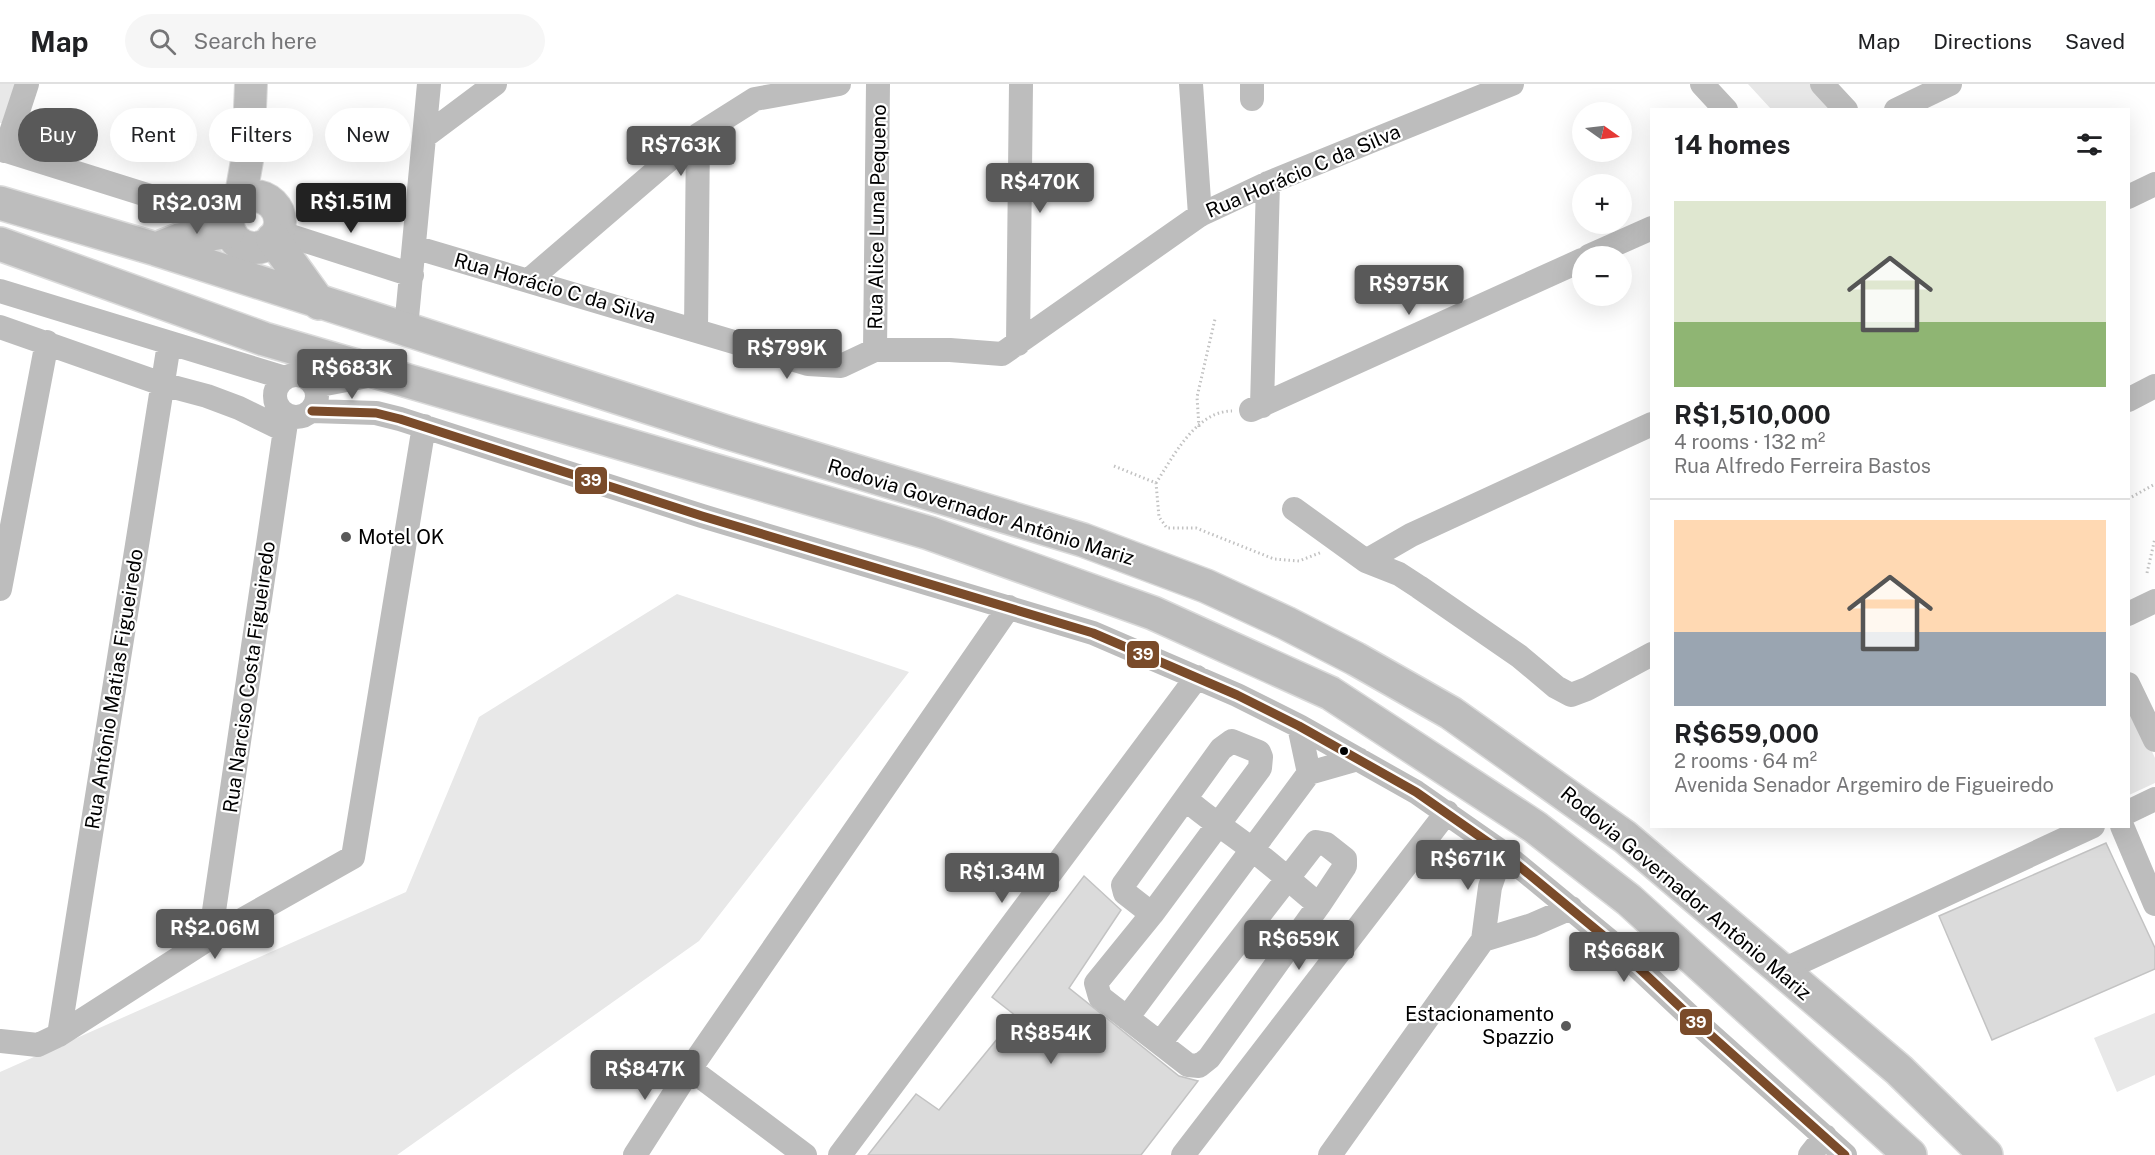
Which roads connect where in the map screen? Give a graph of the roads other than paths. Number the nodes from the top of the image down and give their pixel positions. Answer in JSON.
{"nodes":[{"id":1,"x":27,"y":84,"type":"edge"},
{"id":2,"x":251,"y":84,"type":"edge"},
{"id":3,"x":429,"y":84,"type":"edge"},
{"id":4,"x":495,"y":84,"type":"edge"},
{"id":5,"x":839,"y":84,"type":"edge"},
{"id":6,"x":878,"y":84,"type":"edge"},
{"id":7,"x":1021,"y":84,"type":"edge"},
{"id":8,"x":1191,"y":84,"type":"edge"},
{"id":9,"x":1512,"y":84,"type":"edge"},
{"id":10,"x":1702,"y":84,"type":"edge"},
{"id":11,"x":1822,"y":84,"type":"edge"},
{"id":12,"x":1950,"y":84,"type":"edge"},
{"id":13,"x":1724,"y":108,"type":"edge"},
{"id":14,"x":1844,"y":108,"type":"edge"},
{"id":15,"x":1900,"y":108,"type":"edge"},
{"id":16,"x":698,"y":135,"type":"junction"},
{"id":17,"x":424,"y":137,"type":"junction"},
{"id":18,"x":3,"y":150,"type":"edge"},
{"id":19,"x":1268,"y":183,"type":"junction"},
{"id":20,"x":2155,"y":184,"type":"edge"},
{"id":21,"x":2130,"y":196,"type":"edge"},
{"id":22,"x":0,"y":203,"type":"edge"},
{"id":23,"x":238,"y":212,"type":"junction"},
{"id":24,"x":1200,"y":215,"type":"junction"},
{"id":25,"x":1650,"y":229,"type":"edge"},
{"id":26,"x":276,"y":236,"type":"junction"},
{"id":27,"x":0,"y":244,"type":"edge"},
{"id":28,"x":1612,"y":246,"type":"edge"},
{"id":29,"x":414,"y":247,"type":"junction"},
{"id":30,"x":156,"y":249,"type":"junction"},
{"id":31,"x":1572,"y":265,"type":"edge"},
{"id":32,"x":412,"y":275,"type":"junction"},
{"id":33,"x":529,"y":280,"type":"junction"},
{"id":34,"x":0,"y":291,"type":"edge"},
{"id":35,"x":319,"y":303,"type":"junction"},
{"id":36,"x":0,"y":327,"type":"edge"},
{"id":37,"x":406,"y":328,"type":"junction"},
{"id":38,"x":696,"y":330,"type":"junction"},
{"id":39,"x":40,"y":340,"type":"junction"},
{"id":40,"x":169,"y":344,"type":"junction"},
{"id":41,"x":1018,"y":344,"type":"junction"},
{"id":42,"x":875,"y":350,"type":"junction"},
{"id":43,"x":384,"y":373,"type":"junction"},
{"id":44,"x":162,"y":384,"type":"junction"},
{"id":45,"x":2155,"y":386,"type":"edge"},
{"id":46,"x":315,"y":396,"type":"junction"},
{"id":47,"x":2130,"y":399,"type":"edge"},
{"id":48,"x":283,"y":406,"type":"junction"},
{"id":49,"x":1650,"y":425,"type":"edge"},
{"id":50,"x":424,"y":426,"type":"junction"},
{"id":51,"x":0,"y":502,"type":"edge"},
{"id":52,"x":1294,"y":509,"type":"dead end"},
{"id":53,"x":6,"y":524,"type":"edge"},
{"id":54,"x":1366,"y":561,"type":"junction"},
{"id":55,"x":0,"y":589,"type":"edge"},
{"id":56,"x":2155,"y":600,"type":"edge"},
{"id":57,"x":1009,"y":607,"type":"junction"},
{"id":58,"x":2130,"y":613,"type":"edge"},
{"id":59,"x":1650,"y":655,"type":"edge"},
{"id":60,"x":1197,"y":677,"type":"junction"},
{"id":61,"x":2130,"y":688,"type":"edge"},
{"id":62,"x":1299,"y":726,"type":"junction"},
{"id":63,"x":2155,"y":740,"type":"edge"},
{"id":64,"x":1358,"y":759,"type":"junction"},
{"id":65,"x":1309,"y":773,"type":"junction"},
{"id":66,"x":1187,"y":800,"type":"junction"},
{"id":67,"x":2154,"y":803,"type":"edge"},
{"id":68,"x":2130,"y":811,"type":"edge"},
{"id":69,"x":1447,"y":812,"type":"junction"},
{"id":70,"x":1217,"y":826,"type":"junction"},
{"id":71,"x":2089,"y":828,"type":"edge"},
{"id":72,"x":2123,"y":828,"type":"edge"},
{"id":73,"x":1252,"y":849,"type":"junction"},
{"id":74,"x":1502,"y":852,"type":"junction"},
{"id":75,"x":1287,"y":879,"type":"junction"},
{"id":76,"x":2155,"y":904,"type":"edge"},
{"id":77,"x":1319,"y":905,"type":"junction"},
{"id":78,"x":1571,"y":908,"type":"junction"},
{"id":79,"x":1152,"y":914,"type":"junction"},
{"id":80,"x":210,"y":938,"type":"junction"},
{"id":81,"x":1483,"y":940,"type":"junction"},
{"id":82,"x":1781,"y":971,"type":"junction"},
{"id":83,"x":1127,"y":1018,"type":"junction"},
{"id":84,"x":59,"y":1035,"type":"junction"},
{"id":85,"x":0,"y":1041,"type":"edge"},
{"id":86,"x":1160,"y":1043,"type":"junction"},
{"id":87,"x":690,"y":1069,"type":"junction"},
{"id":88,"x":1817,"y":1146,"type":"edge"},
{"id":89,"x":635,"y":1155,"type":"edge"},
{"id":90,"x":805,"y":1155,"type":"edge"},
{"id":91,"x":840,"y":1155,"type":"edge"},
{"id":92,"x":1183,"y":1155,"type":"edge"},
{"id":93,"x":1330,"y":1155,"type":"edge"},
{"id":94,"x":1845,"y":1155,"type":"edge"},
{"id":95,"x":1910,"y":1155,"type":"edge"},
{"id":96,"x":1986,"y":1155,"type":"edge"}],
"edges":[{"from":1,"to":18,"type":"street"},
{"from":2,"to":23,"type":"main road"},
{"from":3,"to":17,"type":"street"},
{"from":4,"to":17,"type":"street"},
{"from":5,"to":16,"type":"street"},
{"from":6,"to":42,"type":"street","name":"Rua Alice Luna Pequeno"},
{"from":7,"to":41,"type":"street"},
{"from":8,"to":24,"type":"street"},
{"from":9,"to":19,"type":"street","name":"Rua Horácio C da Silva"},
{"from":10,"to":13,"type":"street"},
{"from":11,"to":14,"type":"street"},
{"from":12,"to":15,"type":"street"},
{"from":16,"to":33,"type":"street"},
{"from":16,"to":38,"type":"street"},
{"from":17,"to":29,"type":"street"},
{"from":18,"to":23,"type":"street"},
{"from":19,"to":24,"type":"street","name":"Rua Horácio C da Silva"},
{"from":19,"to":31,"type":"street"},
{"from":20,"to":21,"type":"street"},
{"from":22,"to":30,"type":"highway","name":"Rodovia Governador Antônio Mariz"},
{"from":23,"to":26,"type":"main road"},
{"from":23,"to":26,"type":"main road"},
{"from":23,"to":30,"type":"highway"},
{"from":24,"to":41,"type":"street","name":"Rua Horácio C da Silva"},
{"from":25,"to":28,"type":"street"},
{"from":26,"to":32,"type":"street"},
{"from":26,"to":35,"type":"highway"},
{"from":27,"to":43,"type":"highway","name":"Rodovia Governador Antônio Mariz"},
{"from":29,"to":32,"type":"street"},
{"from":29,"to":33,"type":"street","name":"Rua Horácio C da Silva"},
{"from":30,"to":35,"type":"highway","name":"Rodovia Governador Antônio Mariz"},
{"from":32,"to":37,"type":"street"},
{"from":33,"to":38,"type":"street","name":"Rua Horácio C da Silva"},
{"from":34,"to":40,"type":"street"},
{"from":35,"to":37,"type":"highway","name":"Rodovia Governador Antônio Mariz"},
{"from":36,"to":39,"type":"street"},
{"from":37,"to":82,"type":"highway","name":"Rodovia Governador Antônio Mariz"},
{"from":38,"to":42,"type":"street","name":"Rua Horácio C da Silva"},
{"from":39,"to":44,"type":"street"},
{"from":39,"to":51,"type":"street"},
{"from":39,"to":53,"type":"street"},
{"from":40,"to":44,"type":"street","name":"Rua Antônio Matias Figueiredo"},
{"from":40,"to":48,"type":"street"},
{"from":41,"to":42,"type":"street","name":"Rua Horácio C da Silva"},
{"from":43,"to":46,"type":"street"},
{"from":43,"to":95,"type":"highway","name":"Rodovia Governador Antônio Mariz"},
{"from":44,"to":48,"type":"street"},
{"from":44,"to":84,"type":"street","name":"Rua Antônio Matias Figueiredo"},
{"from":45,"to":47,"type":"street"},
{"from":46,"to":48,"type":"street"},
{"from":46,"to":48,"type":"street"},
{"from":46,"to":50,"type":"street"},
{"from":48,"to":80,"type":"street","name":"Rua Narciso Costa Figueiredo"},
{"from":49,"to":54,"type":"street"},
{"from":50,"to":57,"type":"street"},
{"from":50,"to":80,"type":"street"},
{"from":52,"to":54,"type":"street"},
{"from":53,"to":55,"type":"street"},
{"from":54,"to":59,"type":"street"},
{"from":56,"to":58,"type":"street"},
{"from":57,"to":60,"type":"street"},
{"from":57,"to":87,"type":"street"},
{"from":60,"to":62,"type":"street"},
{"from":60,"to":91,"type":"street"},
{"from":61,"to":63,"type":"street"},
{"from":62,"to":64,"type":"street"},
{"from":62,"to":65,"type":"street"},
{"from":64,"to":65,"type":"street"},
{"from":64,"to":69,"type":"street"},
{"from":65,"to":73,"type":"street"},
{"from":66,"to":70,"type":"street"},
{"from":66,"to":70,"type":"street"},
{"from":66,"to":79,"type":"street"},
{"from":67,"to":68,"type":"street"},
{"from":69,"to":74,"type":"street"},
{"from":69,"to":92,"type":"street"},
{"from":70,"to":73,"type":"street"},
{"from":70,"to":79,"type":"street"},
{"from":71,"to":82,"type":"street"},
{"from":72,"to":76,"type":"street"},
{"from":73,"to":75,"type":"street"},
{"from":73,"to":83,"type":"street"},
{"from":74,"to":78,"type":"street"},
{"from":74,"to":81,"type":"street"},
{"from":75,"to":77,"type":"street"},
{"from":75,"to":77,"type":"street"},
{"from":75,"to":86,"type":"street"},
{"from":77,"to":86,"type":"street"},
{"from":78,"to":81,"type":"street"},
{"from":78,"to":88,"type":"street"},
{"from":79,"to":83,"type":"street"},
{"from":80,"to":84,"type":"street"},
{"from":81,"to":93,"type":"street"},
{"from":82,"to":96,"type":"highway","name":"Rodovia Governador Antônio Mariz"},
{"from":83,"to":86,"type":"street"},
{"from":84,"to":85,"type":"street"},
{"from":87,"to":89,"type":"street"},
{"from":87,"to":90,"type":"street"},
{"from":88,"to":94,"type":"street"}]}
